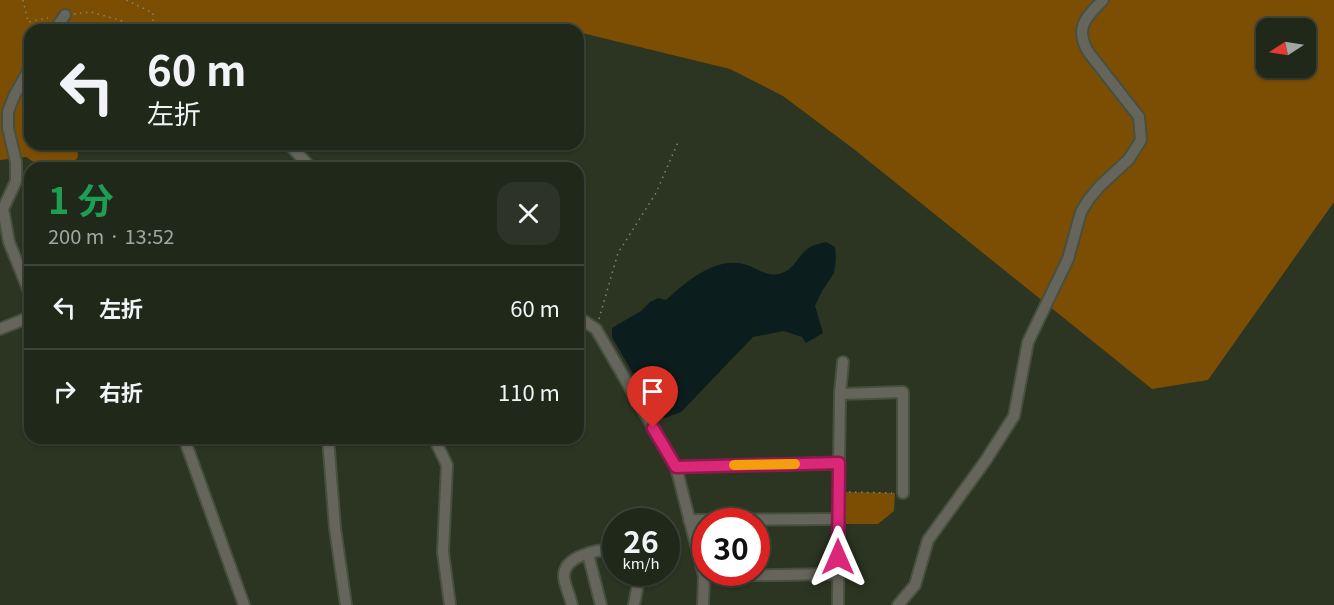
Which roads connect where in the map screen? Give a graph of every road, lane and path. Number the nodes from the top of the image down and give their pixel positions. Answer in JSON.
{"nodes":[{"id":1,"x":23,"y":0,"type":"edge"},
{"id":2,"x":126,"y":0,"type":"edge"},
{"id":3,"x":1102,"y":0,"type":"edge"},
{"id":4,"x":66,"y":15,"type":"junction"},
{"id":5,"x":59,"y":24,"type":"edge"},
{"id":6,"x":133,"y":24,"type":"edge"},
{"id":7,"x":150,"y":24,"type":"edge"},
{"id":8,"x":24,"y":78,"type":"edge"},
{"id":9,"x":679,"y":140,"type":"dead end"},
{"id":10,"x":294,"y":150,"type":"edge"},
{"id":11,"x":306,"y":162,"type":"edge"},
{"id":12,"x":24,"y":279,"type":"edge"},
{"id":13,"x":24,"y":319,"type":"edge"},
{"id":14,"x":584,"y":320,"type":"edge"},
{"id":15,"x":0,"y":329,"type":"edge"},
{"id":16,"x":596,"y":329,"type":"junction"},
{"id":17,"x":843,"y":362,"type":"dead end"},
{"id":18,"x":840,"y":394,"type":"junction"},
{"id":19,"x":186,"y":444,"type":"edge"},
{"id":20,"x":328,"y":444,"type":"edge"},
{"id":21,"x":437,"y":444,"type":"edge"},
{"id":22,"x":839,"y":463,"type":"junction"},
{"id":23,"x":676,"y":467,"type":"junction"},
{"id":24,"x":839,"y":492,"type":"junction"},
{"id":25,"x":903,"y":493,"type":"joint"},
{"id":26,"x":838,"y":519,"type":"junction"},
{"id":27,"x":689,"y":520,"type":"junction"},
{"id":28,"x":692,"y":531,"type":"edge"},
{"id":29,"x":602,"y":550,"type":"edge"},
{"id":30,"x":588,"y":554,"type":"junction"},
{"id":31,"x":838,"y":574,"type":"junction"},
{"id":32,"x":770,"y":575,"type":"edge"},
{"id":33,"x":638,"y":586,"type":"edge"},
{"id":34,"x":704,"y":586,"type":"edge"},
{"id":35,"x":244,"y":605,"type":"edge"},
{"id":36,"x":346,"y":605,"type":"edge"},
{"id":37,"x":450,"y":605,"type":"edge"},
{"id":38,"x":572,"y":605,"type":"edge"},
{"id":39,"x":601,"y":605,"type":"edge"},
{"id":40,"x":634,"y":605,"type":"edge"},
{"id":41,"x":703,"y":605,"type":"edge"},
{"id":42,"x":838,"y":605,"type":"edge"},
{"id":43,"x":898,"y":605,"type":"edge"}],
"edges":[{"from":1,"to":4,"type":"path"},
{"from":2,"to":7,"type":"path"},
{"from":3,"to":43,"type":"street"},
{"from":4,"to":5,"type":"street"},
{"from":4,"to":6,"type":"path"},
{"from":8,"to":12,"type":"street"},
{"from":9,"to":16,"type":"path"},
{"from":10,"to":11,"type":"street"},
{"from":13,"to":15,"type":"street"},
{"from":14,"to":16,"type":"street"},
{"from":16,"to":23,"type":"street"},
{"from":17,"to":18,"type":"street"},
{"from":18,"to":22,"type":"street"},
{"from":18,"to":25,"type":"street"},
{"from":19,"to":35,"type":"street"},
{"from":20,"to":36,"type":"street"},
{"from":21,"to":37,"type":"street"},
{"from":22,"to":23,"type":"street"},
{"from":22,"to":24,"type":"street"},
{"from":23,"to":27,"type":"street"},
{"from":24,"to":25,"type":"path"},
{"from":24,"to":26,"type":"street"},
{"from":26,"to":27,"type":"street"},
{"from":26,"to":31,"type":"street"},
{"from":27,"to":28,"type":"street"},
{"from":29,"to":30,"type":"street"},
{"from":30,"to":38,"type":"street"},
{"from":30,"to":39,"type":"street"},
{"from":31,"to":32,"type":"street"},
{"from":31,"to":42,"type":"street"},
{"from":33,"to":40,"type":"street"},
{"from":34,"to":41,"type":"street"}]}
